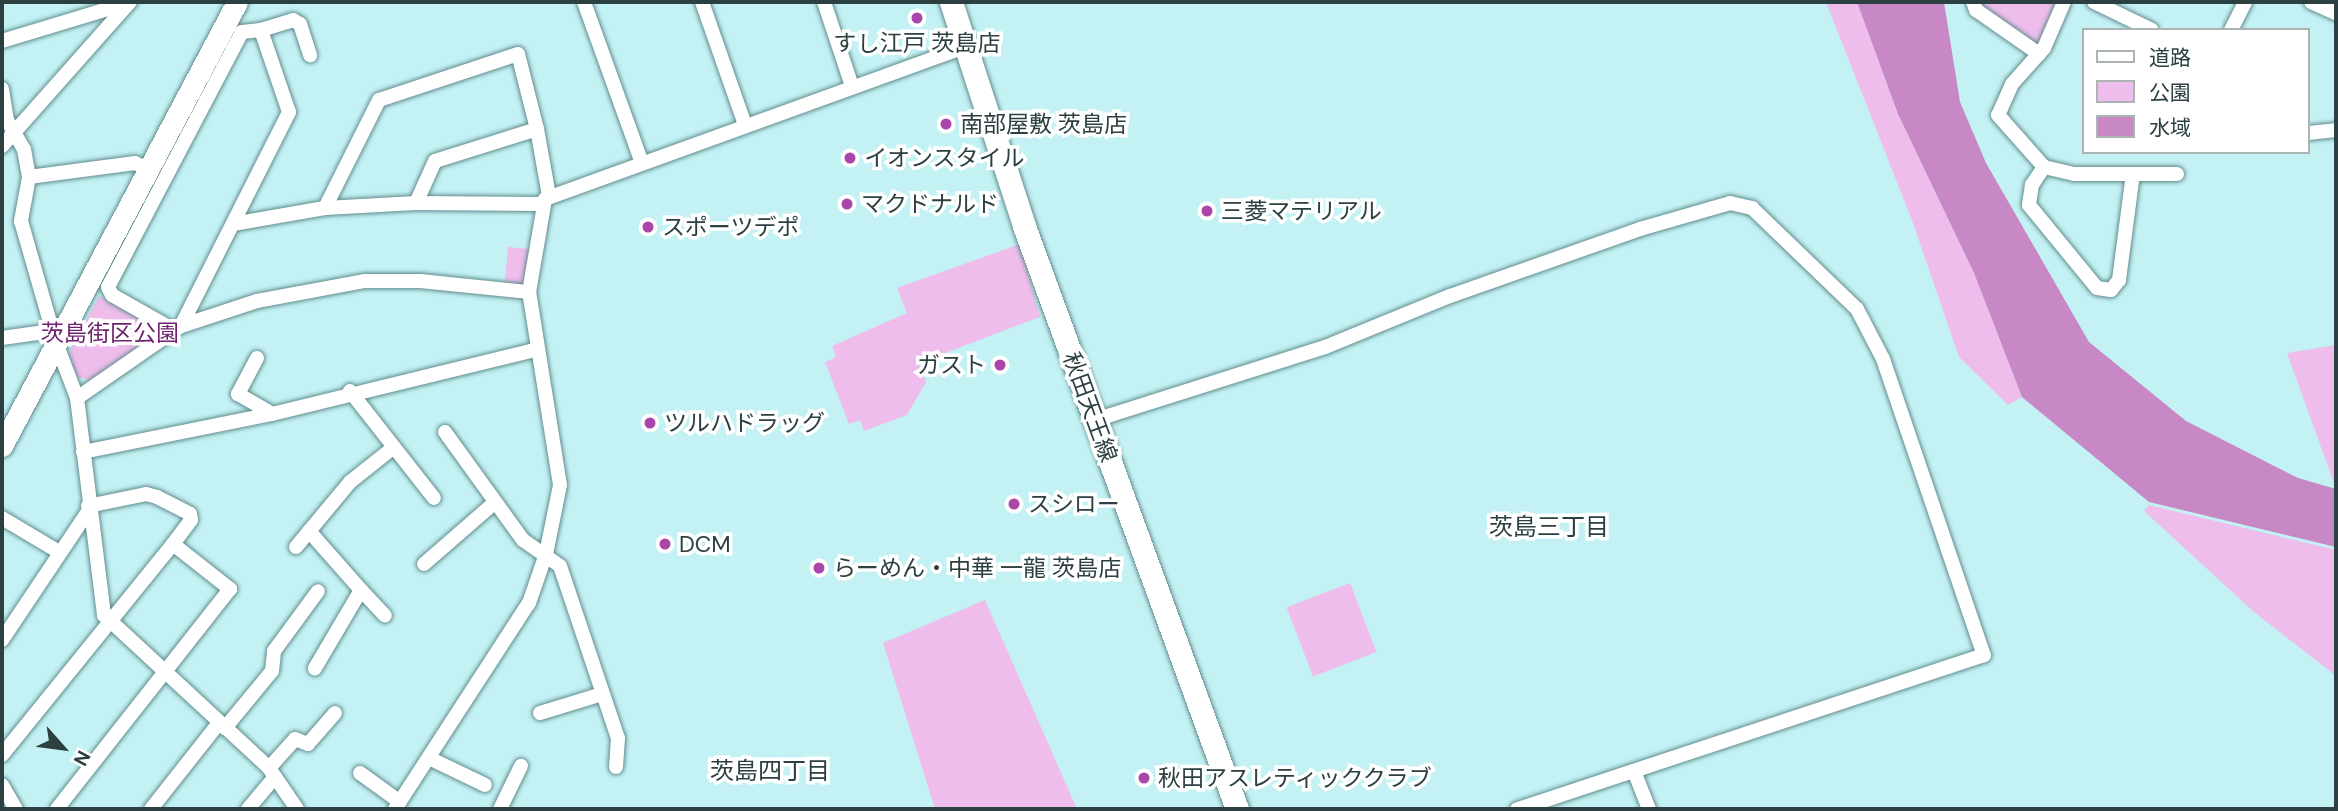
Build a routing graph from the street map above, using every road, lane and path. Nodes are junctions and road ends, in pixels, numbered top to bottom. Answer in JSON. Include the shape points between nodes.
{"nodes":[{"id":1,"x":130,"y":2,"type":"edge"},
{"id":2,"x":237,"y":2,"type":"edge"},
{"id":3,"x":584,"y":2,"type":"edge"},
{"id":4,"x":702,"y":2,"type":"edge"},
{"id":5,"x":824,"y":2,"type":"edge"},
{"id":6,"x":951,"y":2,"type":"edge"},
{"id":7,"x":1973,"y":2,"type":"edge"},
{"id":8,"x":2064,"y":2,"type":"edge"},
{"id":9,"x":2094,"y":2,"type":"edge"},
{"id":10,"x":2245,"y":2,"type":"edge"},
{"id":11,"x":2311,"y":2,"type":"edge"},
{"id":12,"x":2336,"y":2,"type":"edge"},
{"id":13,"x":2336,"y":7,"type":"edge"},
{"id":14,"x":2336,"y":13,"type":"edge"},
{"id":15,"x":2148,"y":28,"type":"edge"},
{"id":16,"x":2232,"y":28,"type":"edge"},
{"id":17,"x":261,"y":30,"type":"junction"},
{"id":18,"x":2,"y":41,"type":"edge"},
{"id":19,"x":967,"y":46,"type":"junction"},
{"id":20,"x":2039,"y":54,"type":"junction"},
{"id":21,"x":310,"y":55,"type":"dead end"},
{"id":22,"x":852,"y":86,"type":"junction"},
{"id":23,"x":2,"y":89,"type":"edge"},
{"id":24,"x":745,"y":125,"type":"junction"},
{"id":25,"x":537,"y":129,"type":"junction"},
{"id":26,"x":2336,"y":130,"type":"edge"},
{"id":27,"x":14,"y":132,"type":"junction"},
{"id":28,"x":2310,"y":133,"type":"edge"},
{"id":29,"x":2,"y":146,"type":"edge"},
{"id":30,"x":642,"y":163,"type":"junction"},
{"id":31,"x":2044,"y":167,"type":"junction"},
{"id":32,"x":149,"y":169,"type":"junction"},
{"id":33,"x":2133,"y":174,"type":"junction"},
{"id":34,"x":2177,"y":174,"type":"dead end"},
{"id":35,"x":29,"y":177,"type":"junction"},
{"id":36,"x":546,"y":200,"type":"junction"},
{"id":37,"x":416,"y":202,"type":"junction"},
{"id":38,"x":325,"y":208,"type":"junction"},
{"id":39,"x":233,"y":224,"type":"junction"},
{"id":40,"x":529,"y":292,"type":"junction"},
{"id":41,"x":177,"y":328,"type":"junction"},
{"id":42,"x":54,"y":337,"type":"junction"},
{"id":43,"x":2,"y":338,"type":"edge"},
{"id":44,"x":538,"y":349,"type":"junction"},
{"id":45,"x":257,"y":358,"type":"dead end"},
{"id":46,"x":350,"y":391,"type":"junction"},
{"id":47,"x":78,"y":398,"type":"junction"},
{"id":48,"x":272,"y":414,"type":"junction"},
{"id":49,"x":1095,"y":420,"type":"junction"},
{"id":50,"x":444,"y":432,"type":"dead end"},
{"id":51,"x":2,"y":446,"type":"edge"},
{"id":52,"x":394,"y":447,"type":"junction"},
{"id":53,"x":83,"y":452,"type":"junction"},
{"id":54,"x":434,"y":498,"type":"dead end"},
{"id":55,"x":493,"y":504,"type":"junction"},
{"id":56,"x":89,"y":508,"type":"junction"},
{"id":57,"x":2,"y":518,"type":"edge"},
{"id":58,"x":309,"y":531,"type":"junction"},
{"id":59,"x":173,"y":544,"type":"junction"},
{"id":60,"x":296,"y":547,"type":"dead end"},
{"id":61,"x":59,"y":552,"type":"junction"},
{"id":62,"x":546,"y":554,"type":"junction"},
{"id":63,"x":424,"y":564,"type":"dead end"},
{"id":64,"x":361,"y":590,"type":"junction"},
{"id":65,"x":318,"y":591,"type":"dead end"},
{"id":66,"x":385,"y":616,"type":"dead end"},
{"id":67,"x":109,"y":624,"type":"junction"},
{"id":68,"x":2,"y":640,"type":"edge"},
{"id":69,"x":315,"y":668,"type":"dead end"},
{"id":70,"x":164,"y":675,"type":"junction"},
{"id":71,"x":602,"y":694,"type":"junction"},
{"id":72,"x":335,"y":713,"type":"dead end"},
{"id":73,"x":540,"y":713,"type":"dead end"},
{"id":74,"x":222,"y":726,"type":"junction"},
{"id":75,"x":2,"y":755,"type":"edge"},
{"id":76,"x":429,"y":758,"type":"junction"},
{"id":77,"x":520,"y":766,"type":"dead end"},
{"id":78,"x":616,"y":767,"type":"dead end"},
{"id":79,"x":1634,"y":771,"type":"junction"},
{"id":80,"x":272,"y":773,"type":"junction"},
{"id":81,"x":360,"y":773,"type":"dead end"},
{"id":82,"x":2,"y":785,"type":"edge"},
{"id":83,"x":485,"y":785,"type":"dead end"},
{"id":84,"x":398,"y":806,"type":"edge"},
{"id":85,"x":16,"y":809,"type":"edge"},
{"id":86,"x":57,"y":809,"type":"edge"},
{"id":87,"x":151,"y":809,"type":"edge"},
{"id":88,"x":248,"y":809,"type":"edge"},
{"id":89,"x":297,"y":809,"type":"edge"},
{"id":90,"x":500,"y":809,"type":"edge"},
{"id":91,"x":1237,"y":809,"type":"edge"},
{"id":92,"x":1517,"y":809,"type":"edge"},
{"id":93,"x":1649,"y":809,"type":"edge"}],
"edges":[{"from":1,"to":18,"type":"street"},
{"from":1,"to":27,"type":"street"},
{"from":2,"to":32,"type":"street"},
{"from":3,"to":30,"type":"street"},
{"from":4,"to":24,"type":"street"},
{"from":5,"to":22,"type":"street"},
{"from":6,"to":19,"type":"main road","name":"秋田天王線"},
{"from":7,"to":20,"type":"street","via":[[1976,10]]},
{"from":8,"to":20,"type":"street"},
{"from":9,"to":15,"type":"street"},
{"from":10,"to":16,"type":"street"},
{"from":11,"to":14,"type":"street"},
{"from":12,"to":13,"type":"street"},
{"from":17,"to":21,"type":"street","via":[[293,20],[300,24]]},
{"from":17,"to":39,"type":"street","via":[[289,111]]},
{"from":17,"to":41,"type":"street","via":[[242,32],[108,286],[112,295]]},
{"from":19,"to":22,"type":"street"},
{"from":19,"to":49,"type":"main road","name":"秋田天王線","via":[[1022,219]]},
{"from":20,"to":31,"type":"street","via":[[2012,85],[1998,115]]},
{"from":22,"to":24,"type":"street"},
{"from":23,"to":27,"type":"street","via":[[7,120]]},
{"from":24,"to":30,"type":"street"},
{"from":25,"to":36,"type":"street"},
{"from":25,"to":37,"type":"street","via":[[435,161]]},
{"from":25,"to":38,"type":"street","via":[[517,54],[380,100]]},
{"from":26,"to":28,"type":"street"},
{"from":27,"to":29,"type":"street"},
{"from":27,"to":35,"type":"street","via":[[24,149]]},
{"from":30,"to":36,"type":"street"},
{"from":31,"to":33,"type":"street","via":[[2074,174]]},
{"from":31,"to":33,"type":"street","via":[[2032,185],[2029,205],[2098,288],[2111,290],[2119,280]]},
{"from":32,"to":35,"type":"street","via":[[135,163]]},
{"from":32,"to":42,"type":"street"},
{"from":33,"to":34,"type":"street"},
{"from":35,"to":42,"type":"street","via":[[21,221]]},
{"from":36,"to":37,"type":"street"},
{"from":36,"to":40,"type":"street"},
{"from":37,"to":38,"type":"street"},
{"from":38,"to":39,"type":"street"},
{"from":39,"to":41,"type":"street"},
{"from":40,"to":41,"type":"street","via":[[419,281],[365,281],[257,300]]},
{"from":40,"to":44,"type":"street"},
{"from":41,"to":47,"type":"street"},
{"from":42,"to":43,"type":"street"},
{"from":42,"to":47,"type":"street"},
{"from":42,"to":51,"type":"street"},
{"from":44,"to":46,"type":"street"},
{"from":44,"to":62,"type":"street","via":[[560,485]]},
{"from":45,"to":48,"type":"street","via":[[238,394]]},
{"from":46,"to":48,"type":"street"},
{"from":46,"to":52,"type":"street"},
{"from":47,"to":53,"type":"street"},
{"from":48,"to":53,"type":"street"},
{"from":49,"to":79,"type":"street","via":[[1325,347],[1450,296],[1640,229],[1730,203],[1752,208],[1857,309],[1878,349],[1984,655]]},
{"from":49,"to":91,"type":"main road","name":"秋田天王線"},
{"from":50,"to":55,"type":"street"},
{"from":52,"to":54,"type":"street"},
{"from":52,"to":58,"type":"street","via":[[350,482]]},
{"from":53,"to":56,"type":"street"},
{"from":55,"to":62,"type":"street","via":[[523,540]]},
{"from":55,"to":63,"type":"street"},
{"from":56,"to":59,"type":"street","via":[[146,494],[157,497],[190,514],[191,520]]},
{"from":56,"to":61,"type":"street"},
{"from":56,"to":67,"type":"street"},
{"from":57,"to":61,"type":"street"},
{"from":58,"to":60,"type":"street"},
{"from":58,"to":64,"type":"street"},
{"from":59,"to":67,"type":"street"},
{"from":59,"to":70,"type":"street","via":[[230,589]]},
{"from":61,"to":68,"type":"street"},
{"from":62,"to":71,"type":"street","via":[[560,566]]},
{"from":62,"to":76,"type":"street","via":[[529,603]]},
{"from":64,"to":66,"type":"street"},
{"from":64,"to":69,"type":"street"},
{"from":65,"to":74,"type":"street","via":[[274,651],[272,671]]},
{"from":67,"to":70,"type":"street"},
{"from":67,"to":75,"type":"street"},
{"from":70,"to":74,"type":"street"},
{"from":70,"to":86,"type":"street"},
{"from":71,"to":73,"type":"street"},
{"from":71,"to":78,"type":"street","via":[[618,738]]},
{"from":72,"to":80,"type":"street","via":[[308,744],[295,739]]},
{"from":74,"to":80,"type":"street"},
{"from":74,"to":87,"type":"street"},
{"from":76,"to":83,"type":"street"},
{"from":76,"to":84,"type":"street"},
{"from":77,"to":90,"type":"street"},
{"from":79,"to":92,"type":"street"},
{"from":79,"to":93,"type":"street"},
{"from":80,"to":88,"type":"street"},
{"from":80,"to":89,"type":"street"},
{"from":81,"to":84,"type":"street"},
{"from":82,"to":85,"type":"street"}]}
